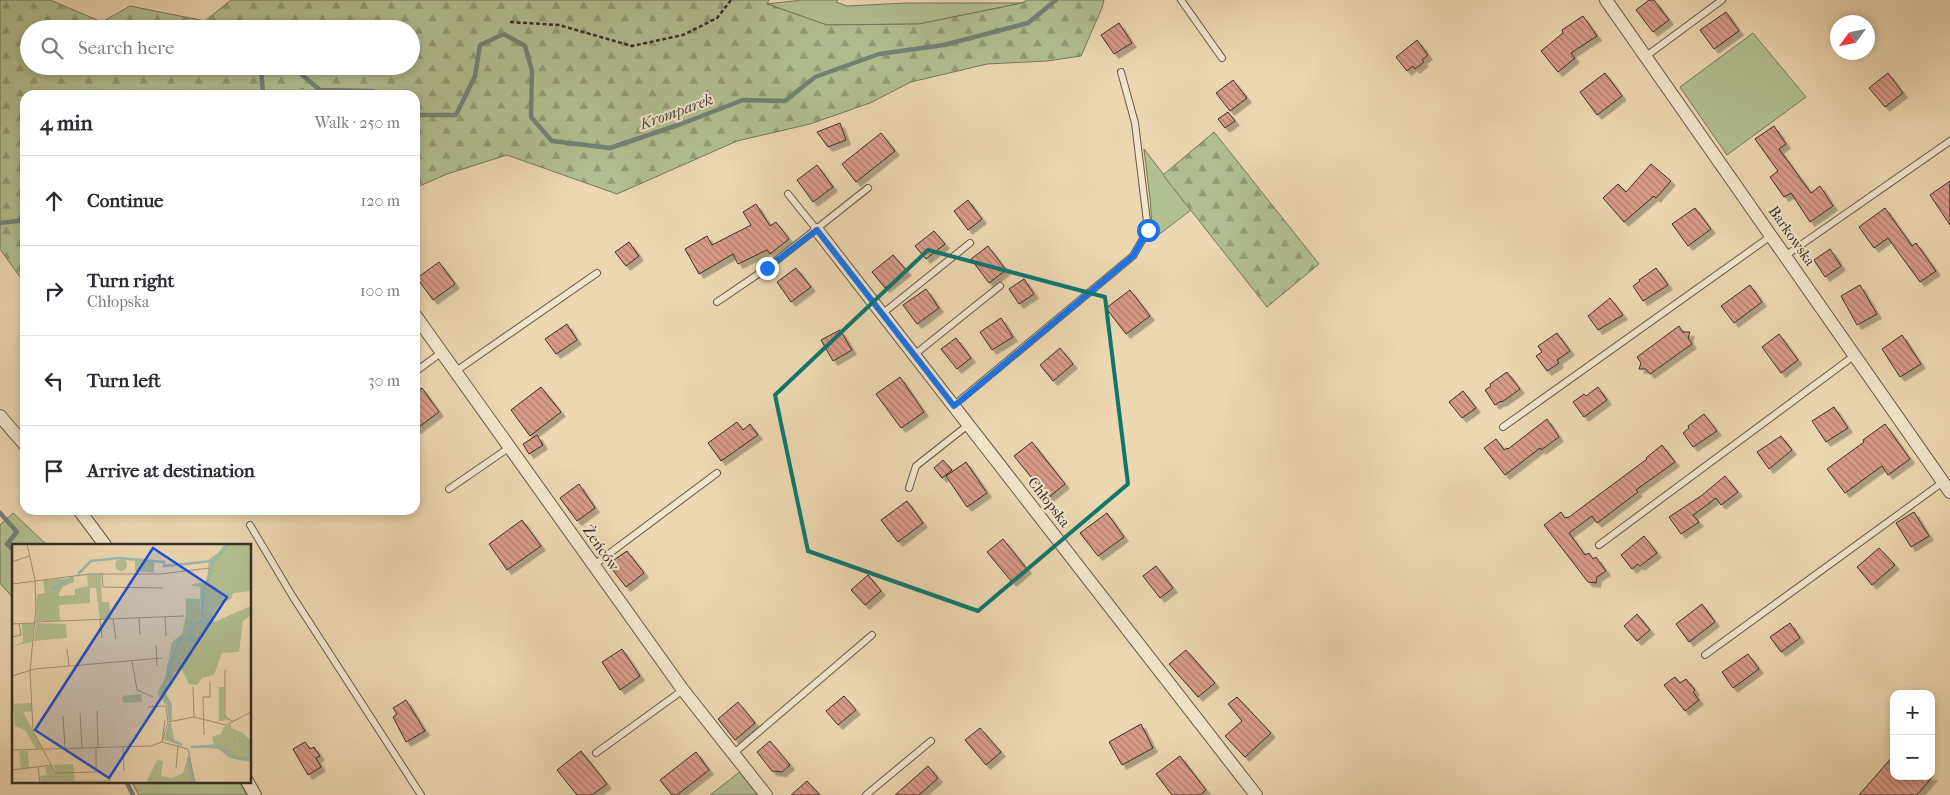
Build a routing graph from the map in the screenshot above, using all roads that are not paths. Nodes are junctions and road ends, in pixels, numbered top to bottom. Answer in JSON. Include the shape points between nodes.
{"nodes":[{"id":1,"x":1181,"y":0,"type":"edge"},
{"id":2,"x":1606,"y":0,"type":"edge"},
{"id":3,"x":1722,"y":0,"type":"edge"},
{"id":4,"x":1644,"y":57,"type":"junction"},
{"id":5,"x":1222,"y":58,"type":"dead end"},
{"id":6,"x":1121,"y":72,"type":"dead end"},
{"id":7,"x":1950,"y":141,"type":"edge"},
{"id":8,"x":868,"y":188,"type":"dead end"},
{"id":9,"x":788,"y":194,"type":"dead end"},
{"id":10,"x":817,"y":230,"type":"junction"},
{"id":11,"x":1771,"y":236,"type":"junction"},
{"id":12,"x":970,"y":243,"type":"dead end"},
{"id":13,"x":1785,"y":256,"type":"junction"},
{"id":14,"x":597,"y":273,"type":"dead end"},
{"id":15,"x":1000,"y":286,"type":"dead end"},
{"id":16,"x":717,"y":302,"type":"dead end"},
{"id":17,"x":882,"y":314,"type":"junction"},
{"id":18,"x":420,"y":322,"type":"edge"},
{"id":19,"x":442,"y":352,"type":"junction"},
{"id":20,"x":914,"y":355,"type":"junction"},
{"id":21,"x":1855,"y":355,"type":"junction"},
{"id":22,"x":420,"y":368,"type":"edge"},
{"id":23,"x":456,"y":371,"type":"junction"},
{"id":24,"x":954,"y":406,"type":"junction"},
{"id":25,"x":0,"y":416,"type":"edge"},
{"id":26,"x":968,"y":425,"type":"junction"},
{"id":27,"x":1503,"y":427,"type":"dead end"},
{"id":28,"x":20,"y":439,"type":"edge"},
{"id":29,"x":510,"y":447,"type":"junction"},
{"id":30,"x":718,"y":473,"type":"dead end"},
{"id":31,"x":1947,"y":487,"type":"edge"},
{"id":32,"x":909,"y":488,"type":"dead end"},
{"id":33,"x":449,"y":489,"type":"dead end"},
{"id":34,"x":83,"y":515,"type":"edge"},
{"id":35,"x":250,"y":525,"type":"dead end"},
{"id":36,"x":104,"y":544,"type":"edge"},
{"id":37,"x":1599,"y":545,"type":"dead end"},
{"id":38,"x":594,"y":565,"type":"junction"},
{"id":39,"x":872,"y":635,"type":"dead end"},
{"id":40,"x":1704,"y":655,"type":"dead end"},
{"id":41,"x":684,"y":690,"type":"junction"},
{"id":42,"x":931,"y":741,"type":"dead end"},
{"id":43,"x":596,"y":753,"type":"dead end"},
{"id":44,"x":734,"y":754,"type":"junction"},
{"id":45,"x":248,"y":782,"type":"edge"},
{"id":46,"x":255,"y":795,"type":"edge"},
{"id":47,"x":421,"y":795,"type":"edge"},
{"id":48,"x":766,"y":795,"type":"edge"},
{"id":49,"x":866,"y":795,"type":"edge"},
{"id":50,"x":1256,"y":795,"type":"edge"}],
"edges":[{"from":1,"to":5,"type":"lane"},
{"from":2,"to":4,"type":"street","name":"Barkowska"},
{"from":3,"to":4,"type":"lane"},
{"from":4,"to":11,"type":"street","name":"Barkowska"},
{"from":6,"to":24,"type":"lane","via":[[1134,123],[1148,230],[1133,256]]},
{"from":7,"to":13,"type":"lane"},
{"from":8,"to":10,"type":"lane"},
{"from":9,"to":10,"type":"lane"},
{"from":10,"to":16,"type":"lane"},
{"from":10,"to":17,"type":"street","name":"Chłopska"},
{"from":11,"to":13,"type":"street","name":"Barkowska"},
{"from":11,"to":27,"type":"lane"},
{"from":12,"to":17,"type":"lane"},
{"from":13,"to":21,"type":"street","name":"Barkowska"},
{"from":14,"to":23,"type":"lane"},
{"from":15,"to":20,"type":"lane"},
{"from":17,"to":20,"type":"street","name":"Chłopska"},
{"from":18,"to":19,"type":"street","name":"Żeńców"},
{"from":19,"to":22,"type":"lane"},
{"from":19,"to":23,"type":"street","name":"Żeńców"},
{"from":20,"to":24,"type":"street","name":"Chłopska"},
{"from":21,"to":31,"type":"street","name":"Barkowska"},
{"from":21,"to":37,"type":"lane"},
{"from":23,"to":29,"type":"street","name":"Żeńców"},
{"from":24,"to":26,"type":"street","name":"Chłopska"},
{"from":25,"to":28,"type":"street"},
{"from":26,"to":32,"type":"lane","via":[[916,466]]},
{"from":26,"to":50,"type":"street","name":"Chłopska"},
{"from":29,"to":33,"type":"lane"},
{"from":29,"to":38,"type":"street","name":"Żeńców"},
{"from":30,"to":38,"type":"lane"},
{"from":31,"to":40,"type":"lane"},
{"from":34,"to":36,"type":"street"},
{"from":35,"to":47,"type":"lane"},
{"from":38,"to":41,"type":"street","name":"Żeńców"},
{"from":39,"to":44,"type":"lane"},
{"from":41,"to":43,"type":"lane"},
{"from":41,"to":44,"type":"street","name":"Żeńców"},
{"from":42,"to":49,"type":"lane"},
{"from":44,"to":48,"type":"street","name":"Żeńców"},
{"from":45,"to":46,"type":"street"}]}
